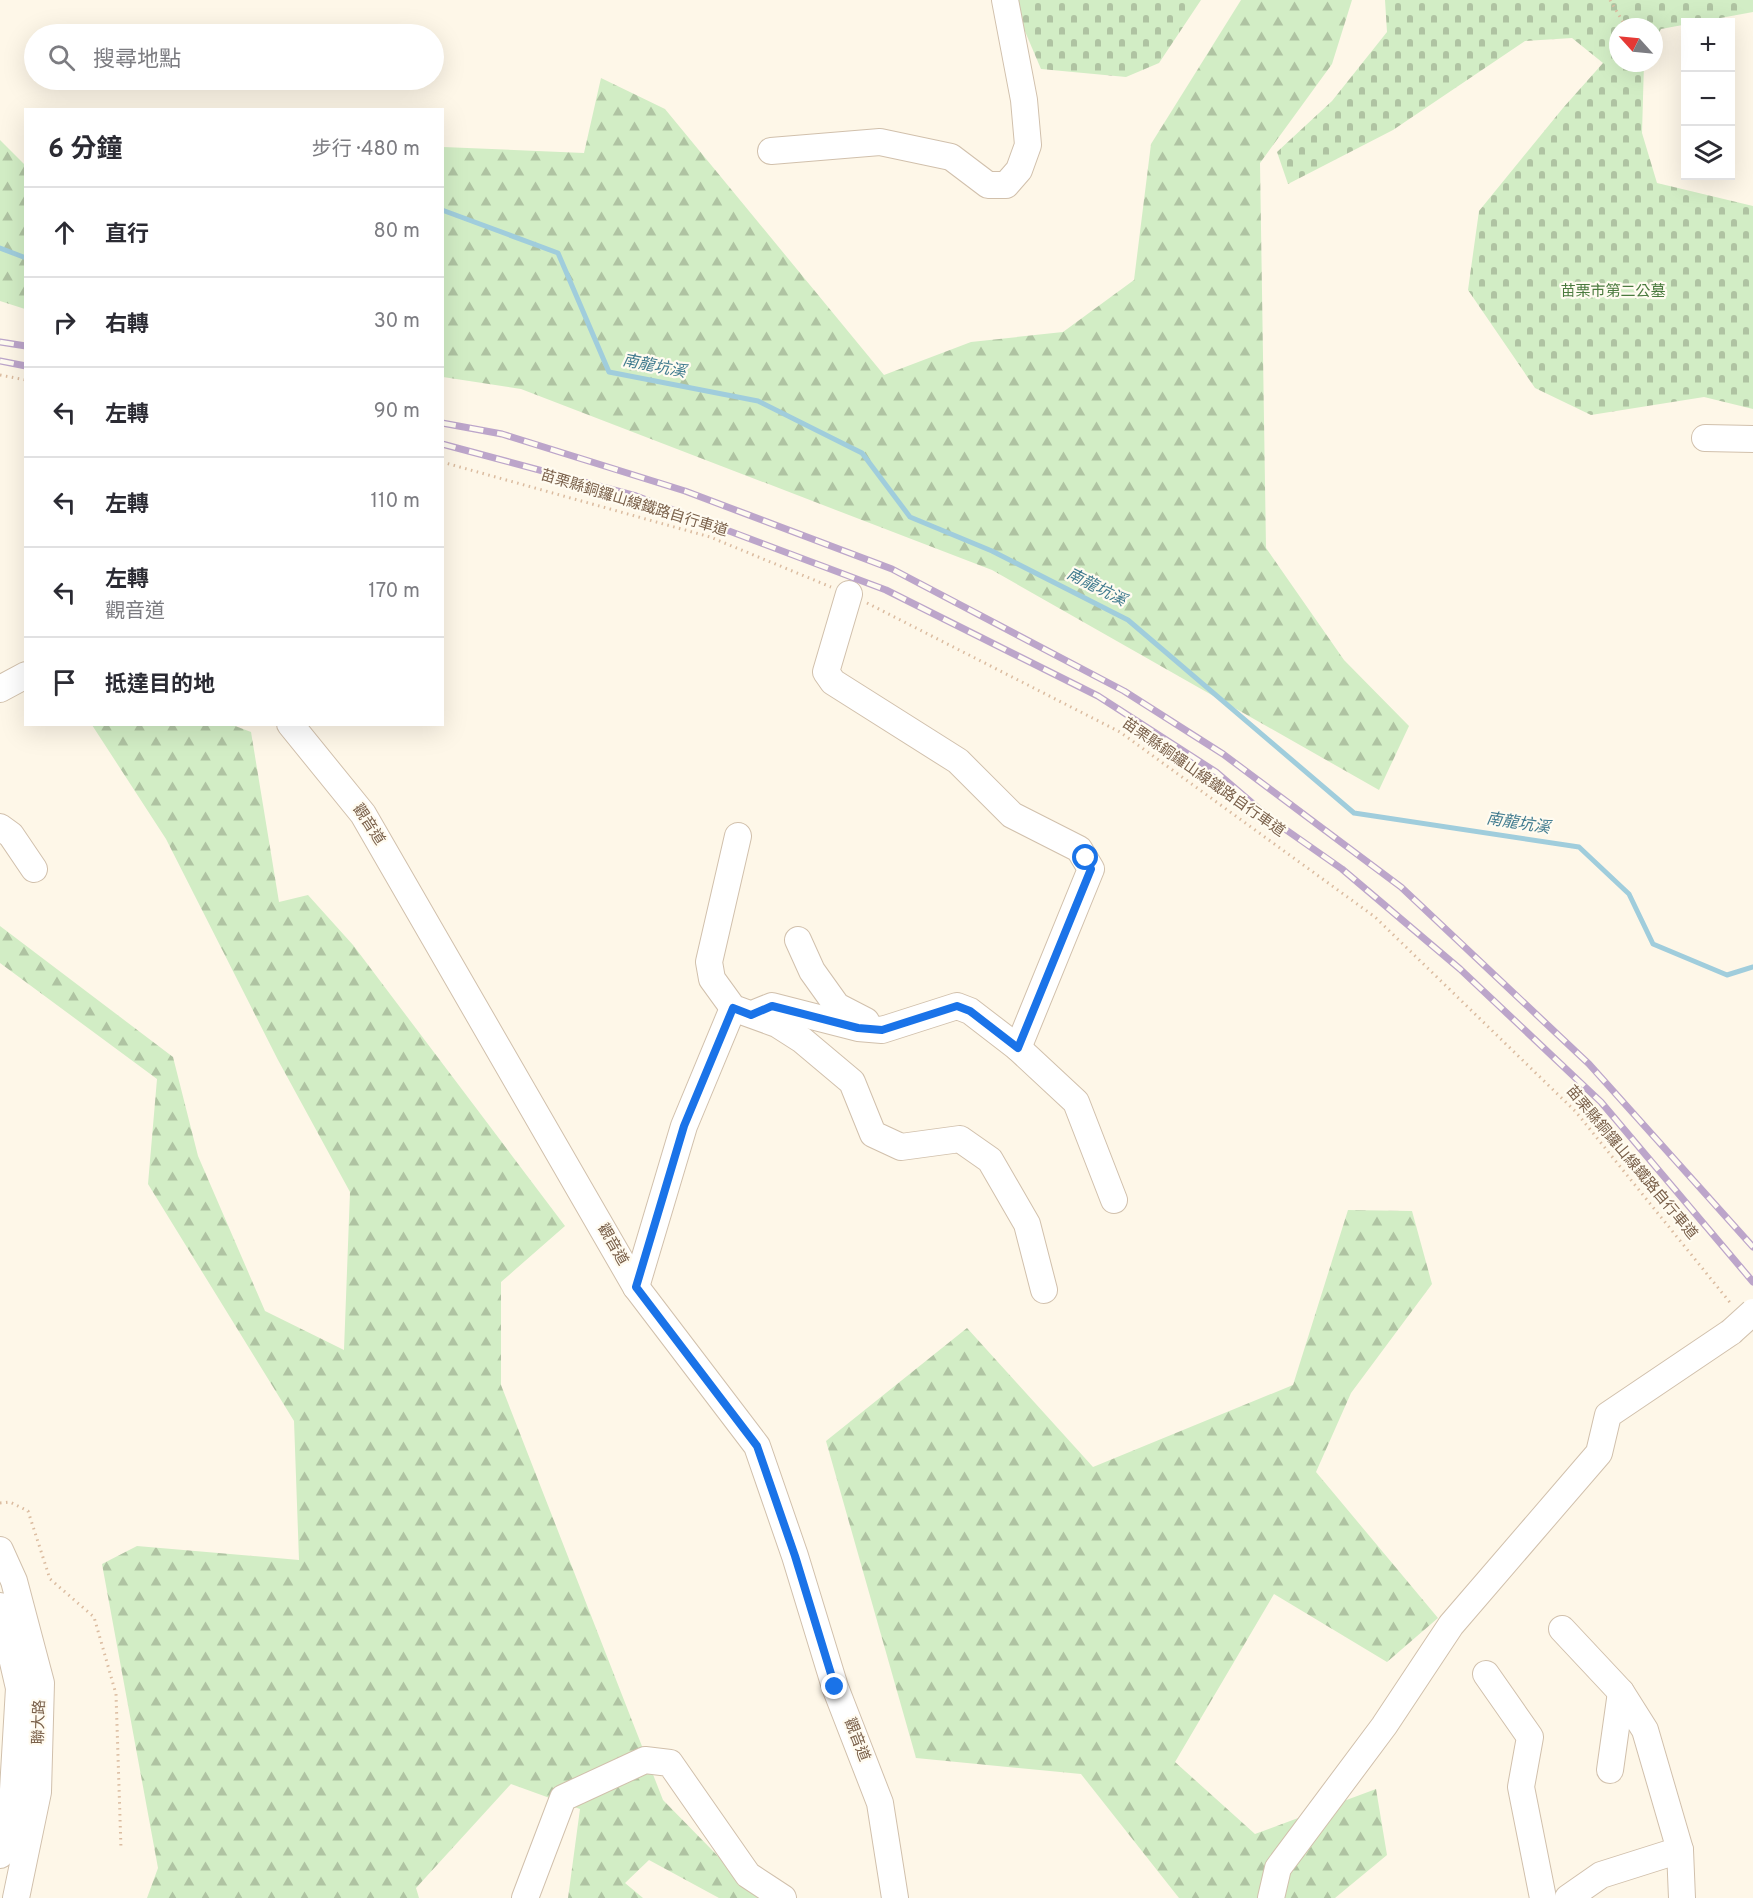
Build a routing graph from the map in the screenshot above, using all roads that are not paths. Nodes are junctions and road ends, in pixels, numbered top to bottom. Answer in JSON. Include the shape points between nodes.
{"nodes":[{"id":1,"x":1005,"y":0,"type":"edge"},
{"id":2,"x":771,"y":151,"type":"dead end"},
{"id":3,"x":1705,"y":438,"type":"dead end"},
{"id":4,"x":1753,"y":440,"type":"edge"},
{"id":5,"x":849,"y":594,"type":"road end"},
{"id":6,"x":24,"y":676,"type":"edge"},
{"id":7,"x":0,"y":689,"type":"edge"},
{"id":8,"x":292,"y":726,"type":"edge"},
{"id":9,"x":0,"y":827,"type":"edge"},
{"id":10,"x":738,"y":836,"type":"dead end"},
{"id":11,"x":34,"y":869,"type":"dead end"},
{"id":12,"x":798,"y":940,"type":"dead end"},
{"id":13,"x":742,"y":1011,"type":"junction"},
{"id":14,"x":882,"y":1030,"type":"junction"},
{"id":15,"x":1018,"y":1048,"type":"junction"},
{"id":16,"x":1114,"y":1200,"type":"dead end"},
{"id":17,"x":636,"y":1287,"type":"junction"},
{"id":18,"x":1044,"y":1290,"type":"dead end"},
{"id":19,"x":1741,"y":1319,"type":"edge"},
{"id":20,"x":0,"y":1550,"type":"edge"},
{"id":21,"x":0,"y":1606,"type":"edge"},
{"id":22,"x":1562,"y":1629,"type":"dead end"},
{"id":23,"x":1486,"y":1674,"type":"dead end"},
{"id":24,"x":20,"y":1686,"type":"edge"},
{"id":25,"x":1621,"y":1692,"type":"junction"},
{"id":26,"x":1610,"y":1770,"type":"dead end"},
{"id":27,"x":1680,"y":1850,"type":"junction"},
{"id":28,"x":0,"y":1855,"type":"edge"},
{"id":29,"x":888,"y":1895,"type":"edge"},
{"id":30,"x":16,"y":1898,"type":"edge"},
{"id":31,"x":525,"y":1898,"type":"edge"},
{"id":32,"x":783,"y":1898,"type":"edge"},
{"id":33,"x":1271,"y":1898,"type":"edge"},
{"id":34,"x":1543,"y":1898,"type":"edge"},
{"id":35,"x":1568,"y":1898,"type":"edge"},
{"id":36,"x":1682,"y":1898,"type":"edge"}],
"edges":[{"from":1,"to":2,"type":"street","via":[[1024,100],[1028,145],[1019,170],[1006,185],[988,185],[951,157],[880,142]]},
{"from":3,"to":4,"type":"street"},
{"from":5,"to":15,"type":"street","via":[[826,672],[833,682],[958,761],[1012,815],[1079,849],[1091,869]]},
{"from":6,"to":7,"type":"street"},
{"from":8,"to":17,"type":"street","name":"觀音道","via":[[363,814]]},
{"from":9,"to":11,"type":"street","via":[[11,835]]},
{"from":10,"to":13,"type":"street","via":[[709,962],[712,979]]},
{"from":12,"to":14,"type":"street","via":[[812,971],[837,1006]]},
{"from":13,"to":14,"type":"street","via":[[772,1006],[858,1028]]},
{"from":13,"to":17,"type":"street","via":[[684,1126]]},
{"from":13,"to":18,"type":"street","via":[[777,1024],[802,1040],[852,1082],[873,1134],[900,1147],[960,1139],[990,1160],[1027,1224]]},
{"from":14,"to":15,"type":"street","via":[[957,1006],[970,1011]]},
{"from":15,"to":16,"type":"street","via":[[1076,1102]]},
{"from":17,"to":29,"type":"street","name":"觀音道","via":[[757,1446],[835,1687],[880,1803]]},
{"from":19,"to":33,"type":"street","via":[[1608,1415],[1599,1453],[1451,1625],[1384,1726],[1278,1868]]},
{"from":20,"to":24,"type":"street","name":"聯大路","via":[[14,1581]]},
{"from":21,"to":24,"type":"street","name":"聯大路"},
{"from":22,"to":25,"type":"street"},
{"from":23,"to":34,"type":"street","via":[[1530,1737],[1521,1787]]},
{"from":24,"to":28,"type":"street","name":"聯大路","via":[[13,1790]]},
{"from":24,"to":30,"type":"street","name":"聯大路","via":[[38,1792]]},
{"from":25,"to":26,"type":"street"},
{"from":25,"to":27,"type":"street","via":[[1645,1730]]},
{"from":27,"to":35,"type":"street","via":[[1601,1875]]},
{"from":27,"to":36,"type":"street"},
{"from":31,"to":32,"type":"street","via":[[563,1797],[645,1760],[670,1763],[748,1875]]}]}
